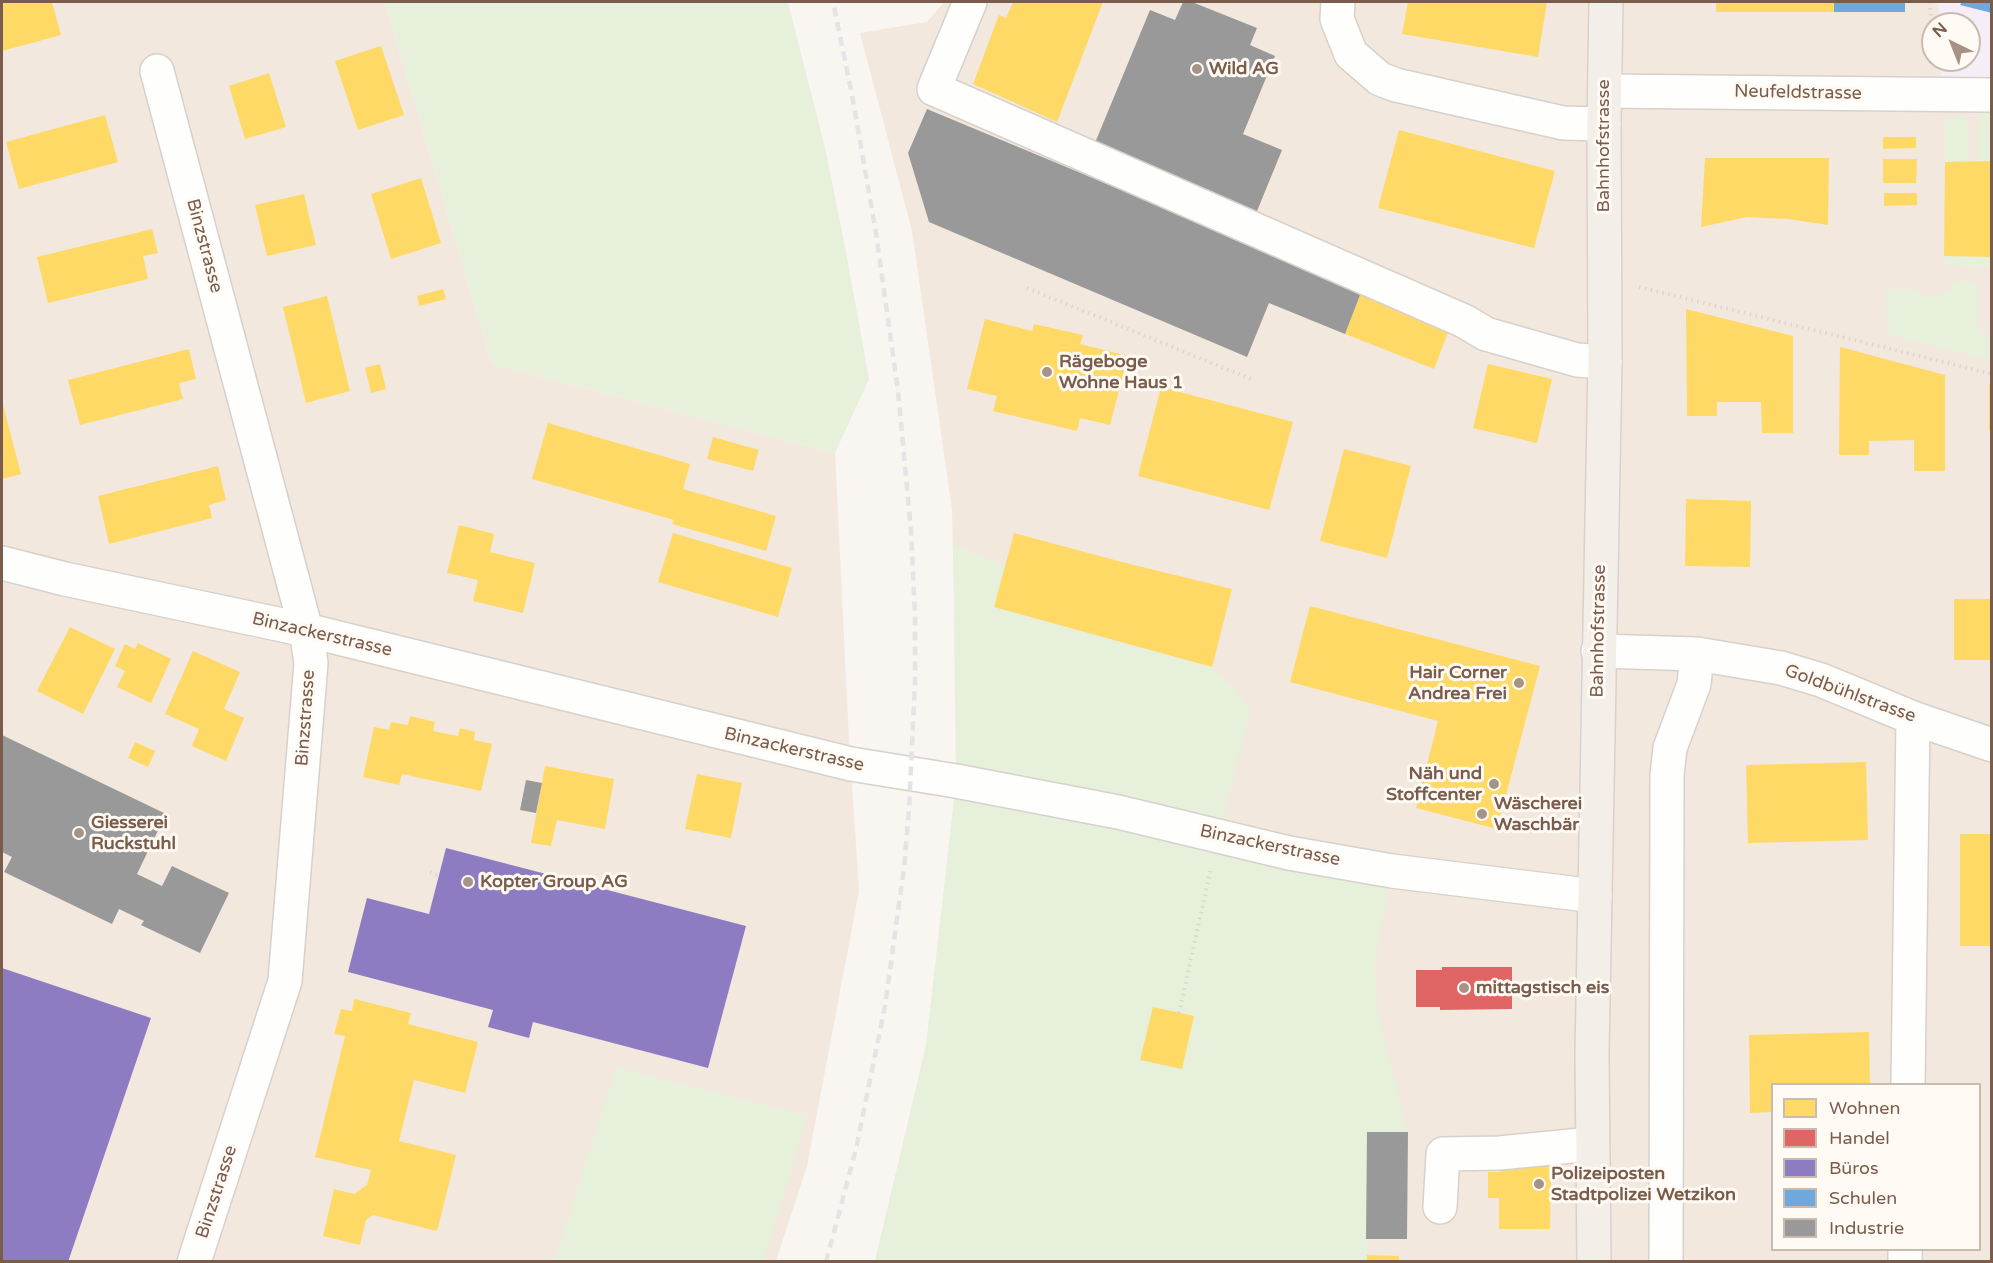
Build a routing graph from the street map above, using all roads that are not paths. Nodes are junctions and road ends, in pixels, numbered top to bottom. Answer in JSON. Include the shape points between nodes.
{"nodes":[{"id":1,"x":970,"y":2,"type":"edge"},
{"id":2,"x":1338,"y":2,"type":"edge"},
{"id":3,"x":1606,"y":2,"type":"edge"},
{"id":4,"x":157,"y":71,"type":"dead end"},
{"id":5,"x":1605,"y":91,"type":"junction"},
{"id":6,"x":1992,"y":95,"type":"edge"},
{"id":7,"x":1604,"y":124,"type":"junction"},
{"id":8,"x":1605,"y":362,"type":"junction"},
{"id":9,"x":2,"y":563,"type":"edge"},
{"id":10,"x":306,"y":630,"type":"junction"},
{"id":11,"x":1598,"y":651,"type":"junction"},
{"id":12,"x":1697,"y":654,"type":"junction"},
{"id":13,"x":1913,"y":718,"type":"junction"},
{"id":14,"x":1992,"y":745,"type":"edge"},
{"id":15,"x":1595,"y":896,"type":"junction"},
{"id":16,"x":1908,"y":1083,"type":"edge"},
{"id":17,"x":1593,"y":1144,"type":"junction"},
{"id":18,"x":1440,"y":1207,"type":"dead end"},
{"id":19,"x":194,"y":1262,"type":"edge"},
{"id":20,"x":1594,"y":1262,"type":"edge"},
{"id":21,"x":1666,"y":1262,"type":"edge"}],
"edges":[{"from":1,"to":8,"type":"street","via":[[934,89],[1486,334],[1577,360]]},
{"from":2,"to":7,"type":"street","via":[[1337,19],[1350,54],[1380,79],[1563,123]]},
{"from":3,"to":5,"type":"main road","name":"Bahnhofstrasse"},
{"from":4,"to":10,"type":"street","name":"Binzstrasse"},
{"from":5,"to":6,"type":"street","name":"Neufeldstrasse"},
{"from":5,"to":7,"type":"main road","name":"Bahnhofstrasse"},
{"from":7,"to":8,"type":"main road","name":"Bahnhofstrasse"},
{"from":8,"to":11,"type":"main road","name":"Bahnhofstrasse"},
{"from":9,"to":10,"type":"street","name":"Binzackerstrasse"},
{"from":10,"to":15,"type":"street","name":"Binzackerstrasse","via":[[851,764],[1107,810],[1289,853],[1392,871]]},
{"from":10,"to":19,"type":"street","name":"Binzstrasse","via":[[310,663],[285,981]]},
{"from":11,"to":12,"type":"street","name":"Goldbühlstrasse"},
{"from":11,"to":15,"type":"main road","name":"Bahnhofstrasse"},
{"from":12,"to":13,"type":"street","name":"Goldbühlstrasse","via":[[1781,668]]},
{"from":12,"to":21,"type":"street","via":[[1694,684],[1670,748],[1667,775]]},
{"from":13,"to":14,"type":"street","name":"Goldbühlstrasse"},
{"from":13,"to":16,"type":"street"},
{"from":15,"to":17,"type":"main road","name":"Bahnhofstrasse"},
{"from":17,"to":18,"type":"street","via":[[1443,1154]]},
{"from":17,"to":20,"type":"main road","name":"Bahnhofstrasse"}]}
